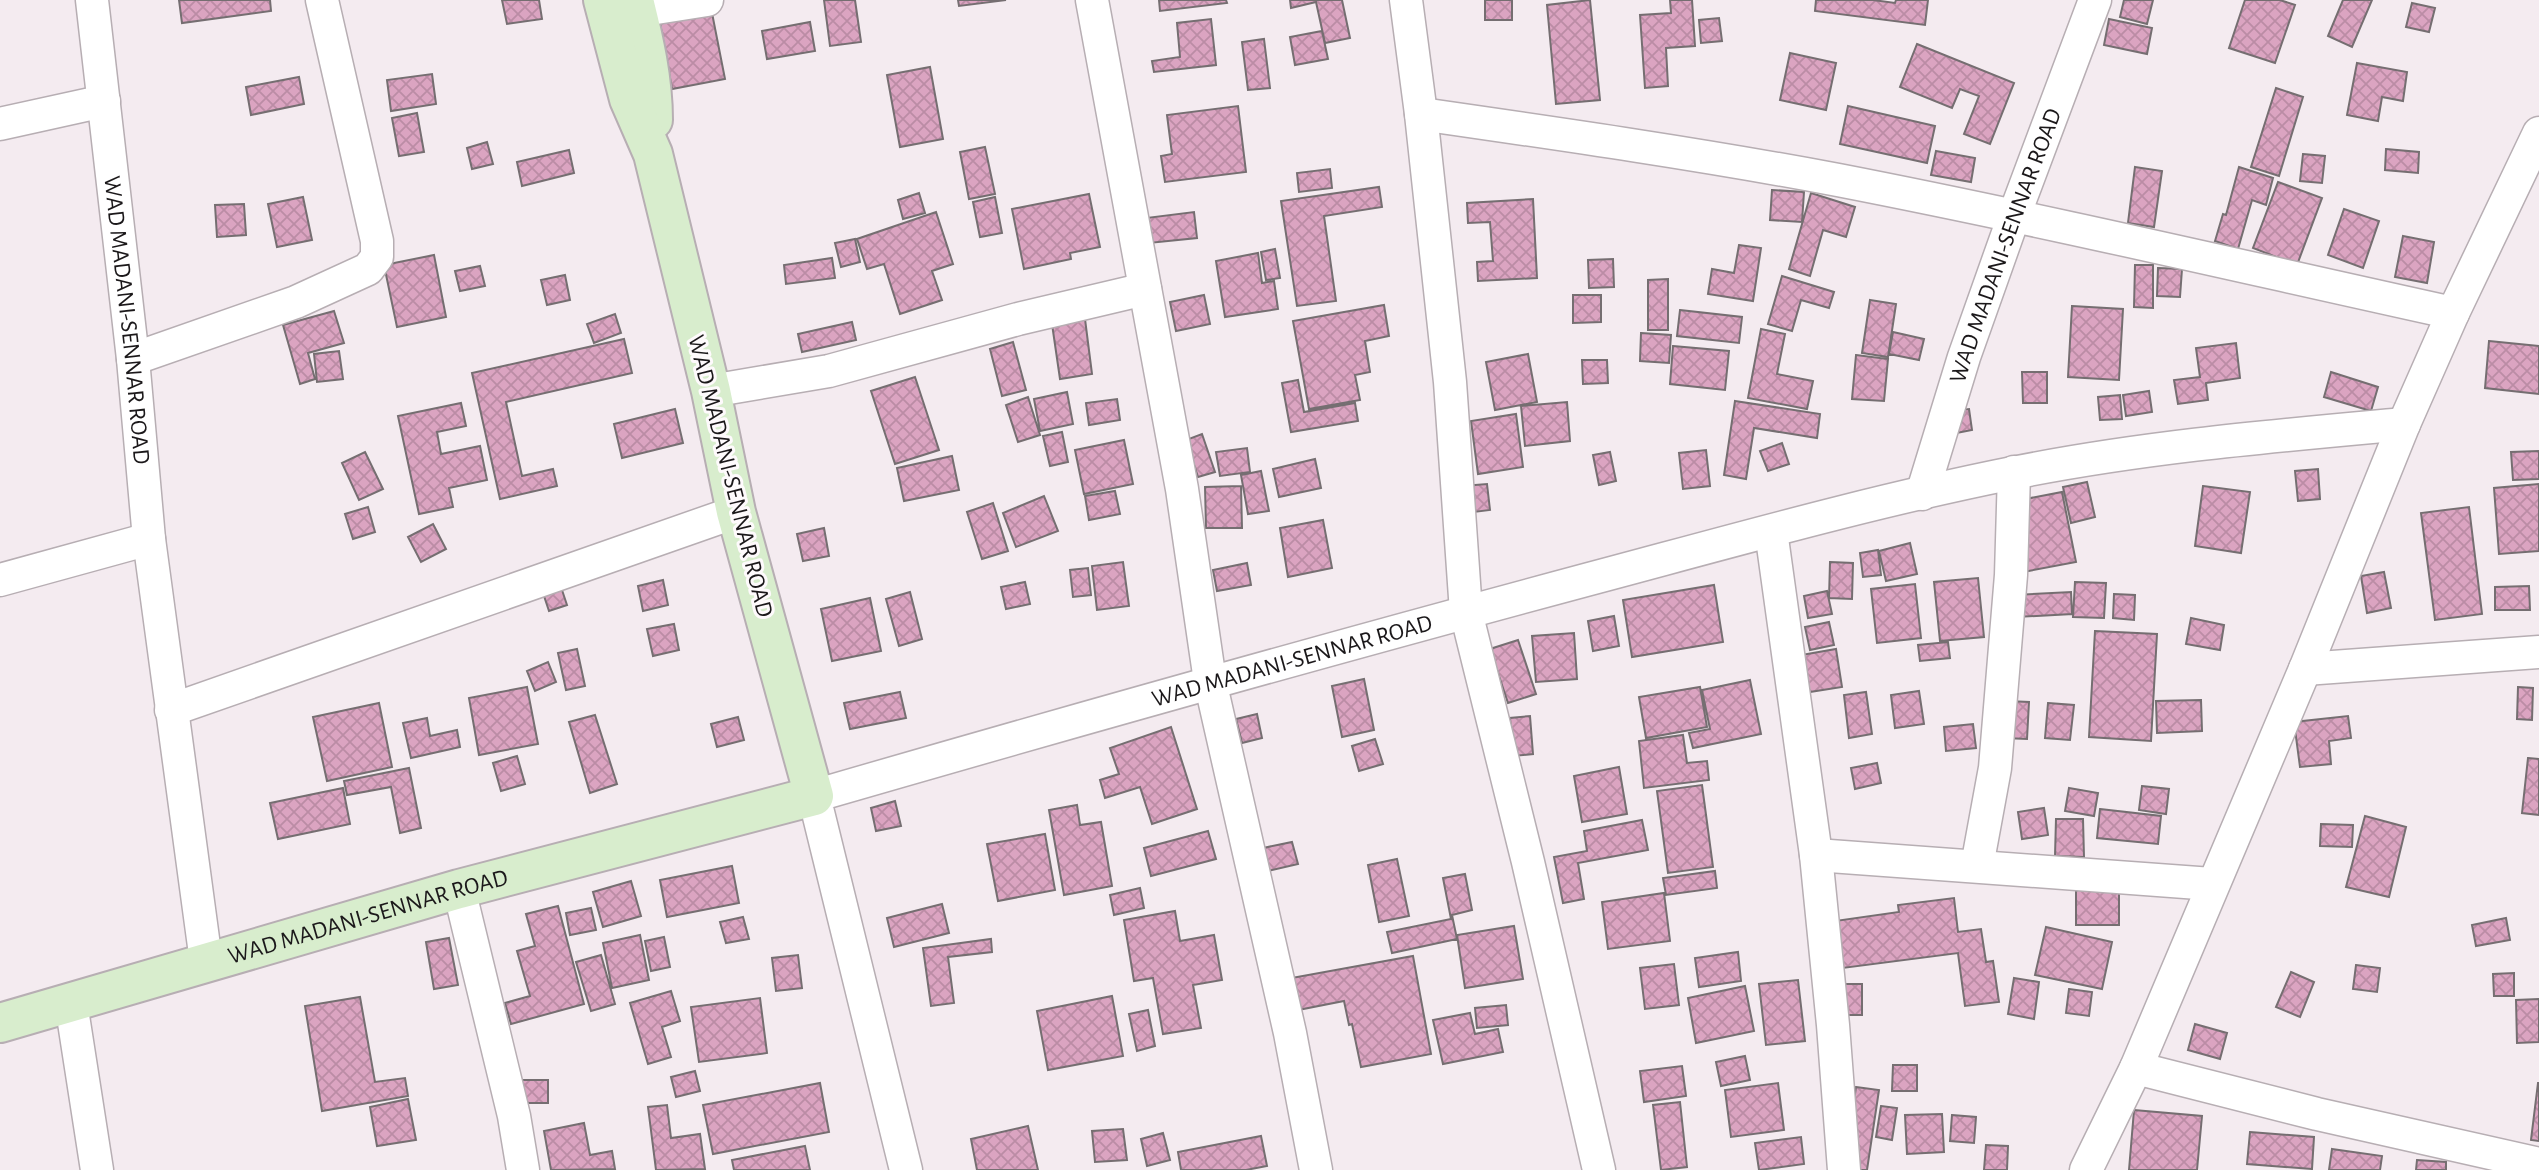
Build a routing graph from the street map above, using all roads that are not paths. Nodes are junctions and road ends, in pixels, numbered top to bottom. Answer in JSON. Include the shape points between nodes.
{"nodes":[{"id":1,"x":92,"y":0,"type":"edge"},
{"id":2,"x":322,"y":0,"type":"edge"},
{"id":3,"x":708,"y":0,"type":"edge"},
{"id":4,"x":1092,"y":0,"type":"edge"},
{"id":5,"x":1406,"y":0,"type":"edge"},
{"id":6,"x":2095,"y":0,"type":"edge"},
{"id":7,"x":625,"y":4,"type":"edge"},
{"id":8,"x":104,"y":101,"type":"junction"},
{"id":9,"x":1421,"y":114,"type":"junction"},
{"id":10,"x":0,"y":124,"type":"edge"},
{"id":11,"x":2539,"y":132,"type":"edge"},
{"id":12,"x":2014,"y":216,"type":"junction"},
{"id":13,"x":1145,"y":289,"type":"junction"},
{"id":14,"x":2453,"y":313,"type":"junction"},
{"id":15,"x":133,"y":359,"type":"junction"},
{"id":16,"x":711,"y":391,"type":"junction"},
{"id":17,"x":2404,"y":424,"type":"junction"},
{"id":18,"x":2014,"y":472,"type":"junction"},
{"id":19,"x":1922,"y":494,"type":"junction"},
{"id":20,"x":736,"y":512,"type":"junction"},
{"id":21,"x":1771,"y":531,"type":"junction"},
{"id":22,"x":149,"y":539,"type":"junction"},
{"id":23,"x":0,"y":580,"type":"edge"},
{"id":24,"x":1466,"y":612,"type":"junction"},
{"id":25,"x":2539,"y":652,"type":"edge"},
{"id":26,"x":2305,"y":669,"type":"junction"},
{"id":27,"x":1210,"y":681,"type":"junction"},
{"id":28,"x":171,"y":710,"type":"junction"},
{"id":29,"x":814,"y":796,"type":"junction"},
{"id":30,"x":1816,"y":855,"type":"junction"},
{"id":31,"x":1977,"y":866,"type":"junction"},
{"id":32,"x":2212,"y":884,"type":"junction"},
{"id":33,"x":459,"y":889,"type":"junction"},
{"id":34,"x":206,"y":961,"type":"junction"},
{"id":35,"x":71,"y":1003,"type":"junction"},
{"id":36,"x":0,"y":1023,"type":"edge"},
{"id":37,"x":2136,"y":1068,"type":"junction"},
{"id":38,"x":2539,"y":1164,"type":"edge"},
{"id":39,"x":97,"y":1170,"type":"edge"},
{"id":40,"x":523,"y":1170,"type":"edge"},
{"id":41,"x":906,"y":1170,"type":"edge"},
{"id":42,"x":1316,"y":1170,"type":"edge"},
{"id":43,"x":1599,"y":1170,"type":"edge"},
{"id":44,"x":1844,"y":1170,"type":"edge"},
{"id":45,"x":2086,"y":1170,"type":"edge"}],
"edges":[{"from":1,"to":8,"type":"street","name":"WAD MADANI-SENNAR ROAD"},
{"from":2,"to":15,"type":"street","via":[[377,257],[368,269],[296,302]]},
{"from":3,"to":7,"type":"street"},
{"from":4,"to":13,"type":"street"},
{"from":5,"to":9,"type":"street"},
{"from":6,"to":12,"type":"street","name":"WAD MADANI-SENNAR ROAD"},
{"from":7,"to":16,"type":"street","name":"WAD MADANI-SENNAR ROAD","via":[[629,99],[653,154]]},
{"from":8,"to":10,"type":"street"},
{"from":8,"to":15,"type":"street","name":"WAD MADANI-SENNAR ROAD"},
{"from":9,"to":12,"type":"street","via":[[1651,147]]},
{"from":9,"to":24,"type":"street","via":[[1450,382]]},
{"from":11,"to":14,"type":"street"},
{"from":12,"to":14,"type":"street"},
{"from":12,"to":19,"type":"street","name":"WAD MADANI-SENNAR ROAD"},
{"from":13,"to":16,"type":"street","via":[[829,371]]},
{"from":13,"to":27,"type":"street","via":[[1182,489]]},
{"from":14,"to":17,"type":"street"},
{"from":15,"to":22,"type":"street","name":"WAD MADANI-SENNAR ROAD"},
{"from":16,"to":20,"type":"street","name":"WAD MADANI-SENNAR ROAD"},
{"from":17,"to":18,"type":"street","name":"WAD MADANI-SENNAR ROAD","via":[[2221,440]]},
{"from":17,"to":26,"type":"street"},
{"from":18,"to":19,"type":"street","name":"WAD MADANI-SENNAR ROAD"},
{"from":18,"to":31,"type":"street","via":[[2011,575],[1995,768]]},
{"from":19,"to":21,"type":"street","name":"WAD MADANI-SENNAR ROAD"},
{"from":20,"to":28,"type":"street"},
{"from":20,"to":29,"type":"street","name":"WAD MADANI-SENNAR ROAD"},
{"from":21,"to":24,"type":"street","name":"WAD MADANI-SENNAR ROAD"},
{"from":21,"to":30,"type":"street"},
{"from":22,"to":23,"type":"street"},
{"from":22,"to":28,"type":"street","name":"WAD MADANI-SENNAR ROAD"},
{"from":24,"to":27,"type":"street","name":"WAD MADANI-SENNAR ROAD"},
{"from":24,"to":43,"type":"street"},
{"from":25,"to":26,"type":"street"},
{"from":26,"to":32,"type":"street"},
{"from":27,"to":29,"type":"street","name":"WAD MADANI-SENNAR ROAD"},
{"from":27,"to":42,"type":"street"},
{"from":28,"to":34,"type":"street","name":"WAD MADANI-SENNAR ROAD"},
{"from":29,"to":33,"type":"street","name":"WAD MADANI-SENNAR ROAD"},
{"from":29,"to":41,"type":"street"},
{"from":30,"to":31,"type":"street"},
{"from":30,"to":44,"type":"street"},
{"from":31,"to":32,"type":"street"},
{"from":32,"to":37,"type":"street"},
{"from":33,"to":34,"type":"street","name":"WAD MADANI-SENNAR ROAD"},
{"from":33,"to":40,"type":"street"},
{"from":34,"to":35,"type":"street","name":"WAD MADANI-SENNAR ROAD"},
{"from":35,"to":36,"type":"street","name":"WAD MADANI-SENNAR ROAD"},
{"from":35,"to":39,"type":"street"},
{"from":37,"to":38,"type":"street"},
{"from":37,"to":45,"type":"street"}]}
